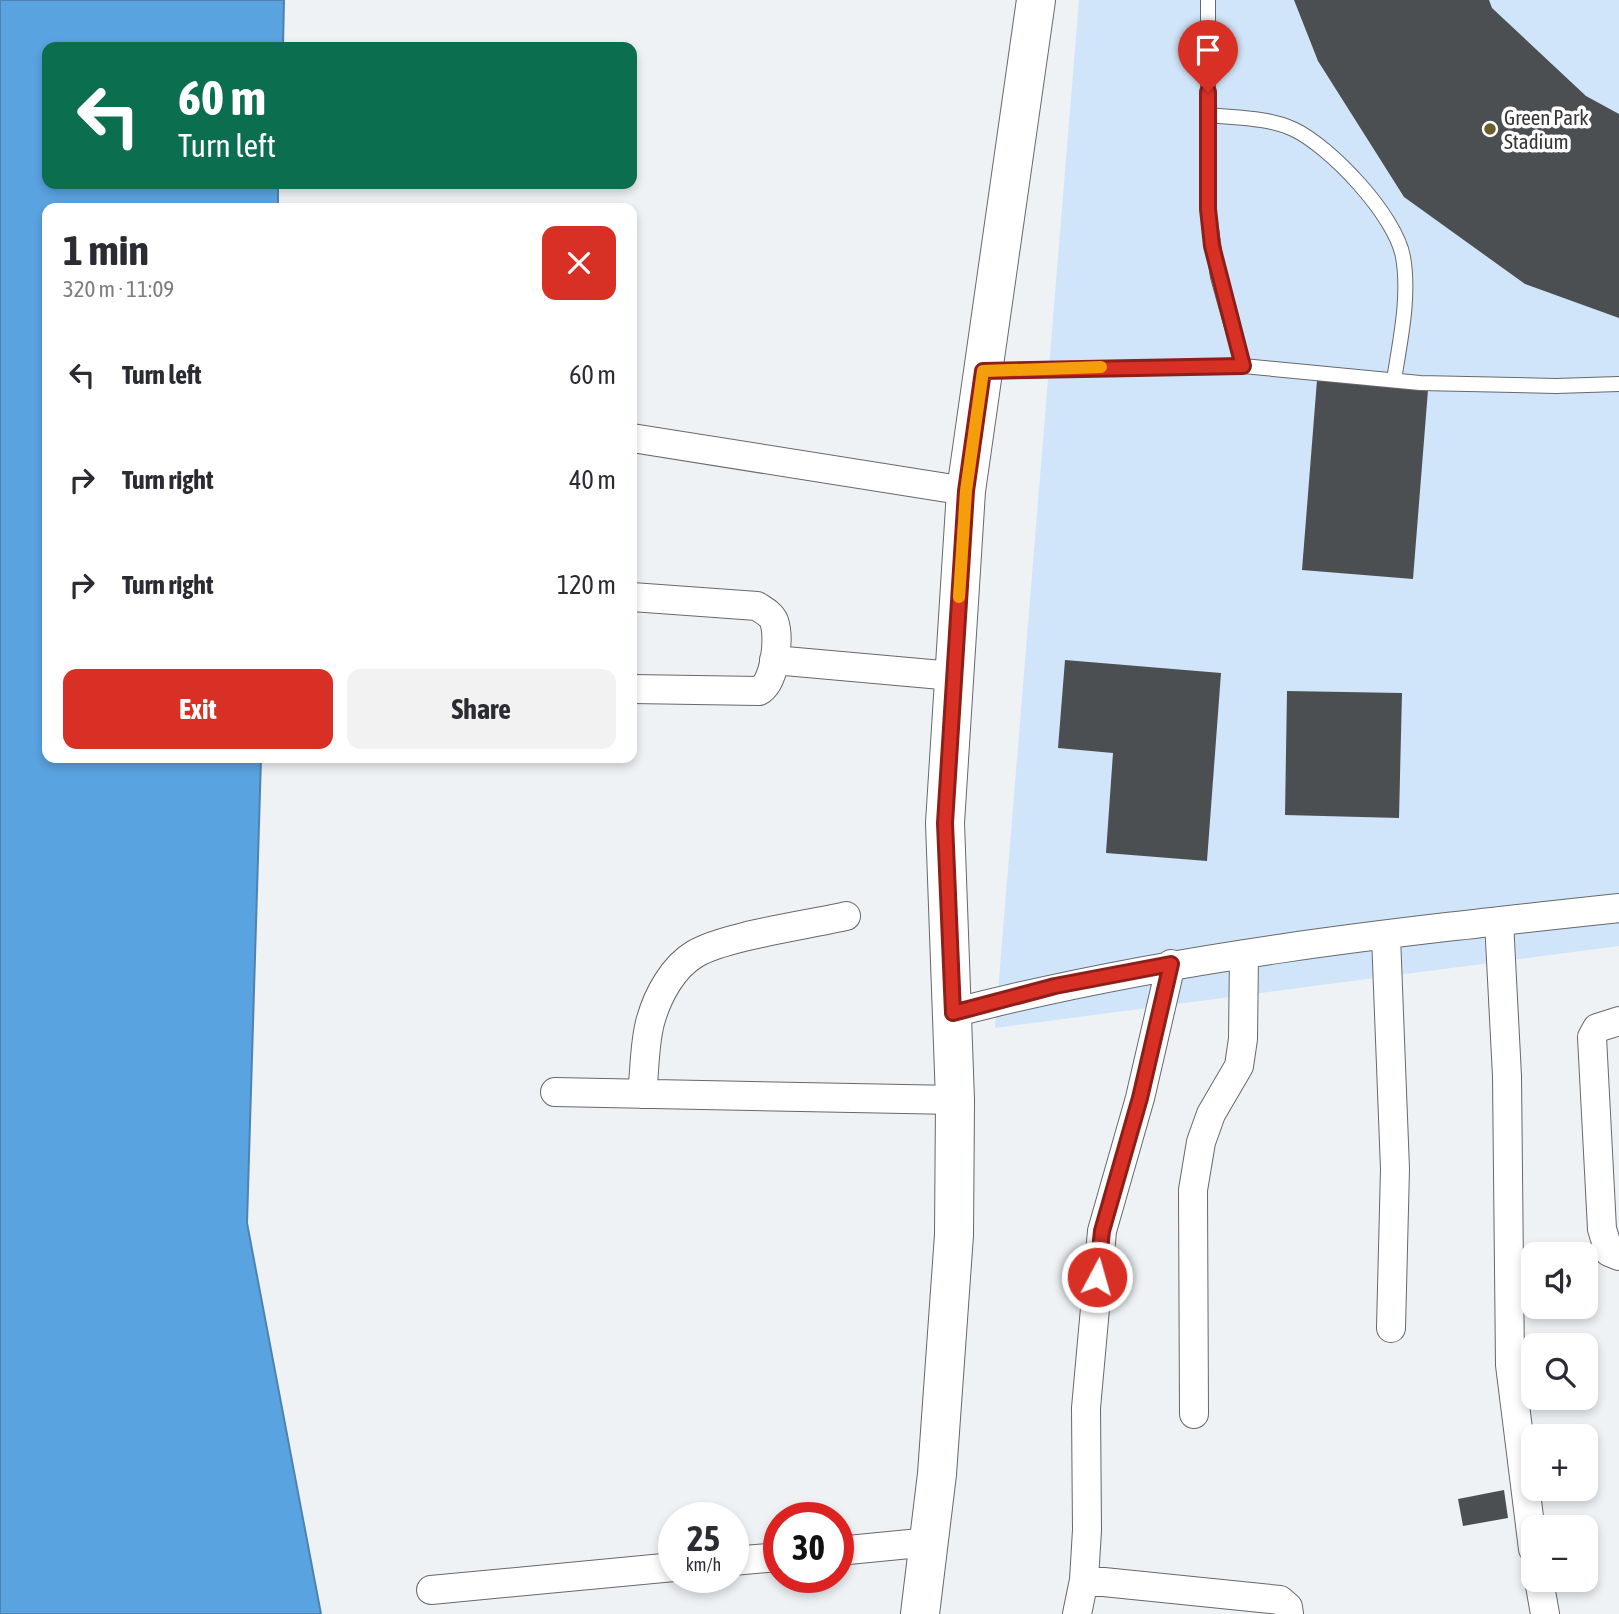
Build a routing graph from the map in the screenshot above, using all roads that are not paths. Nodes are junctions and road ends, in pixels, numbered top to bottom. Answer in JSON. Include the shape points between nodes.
{"nodes":[{"id":1,"x":1036,"y":0,"type":"edge"},
{"id":2,"x":1208,"y":0,"type":"edge"},
{"id":3,"x":1208,"y":116,"type":"junction"},
{"id":4,"x":1243,"y":366,"type":"junction"},
{"id":5,"x":983,"y":371,"type":"junction"},
{"id":6,"x":1394,"y":380,"type":"junction"},
{"id":7,"x":1619,"y":384,"type":"edge"},
{"id":8,"x":637,"y":439,"type":"edge"},
{"id":9,"x":966,"y":491,"type":"junction"},
{"id":10,"x":637,"y":597,"type":"edge"},
{"id":11,"x":774,"y":660,"type":"junction"},
{"id":12,"x":953,"y":676,"type":"junction"},
{"id":13,"x":637,"y":690,"type":"edge"},
{"id":14,"x":1619,"y":908,"type":"edge"},
{"id":15,"x":846,"y":916,"type":"dead end"},
{"id":16,"x":1499,"y":921,"type":"junction"},
{"id":17,"x":1386,"y":936,"type":"junction"},
{"id":18,"x":1244,"y":954,"type":"junction"},
{"id":19,"x":1171,"y":964,"type":"junction"},
{"id":20,"x":953,"y":1013,"type":"junction"},
{"id":21,"x":1619,"y":1021,"type":"edge"},
{"id":22,"x":555,"y":1092,"type":"dead end"},
{"id":23,"x":642,"y":1094,"type":"junction"},
{"id":24,"x":955,"y":1100,"type":"junction"},
{"id":25,"x":1619,"y":1256,"type":"edge"},
{"id":26,"x":1391,"y":1328,"type":"dead end"},
{"id":27,"x":1194,"y":1413,"type":"dead end"},
{"id":28,"x":1529,"y":1515,"type":"edge"},
{"id":29,"x":930,"y":1542,"type":"junction"},
{"id":30,"x":854,"y":1549,"type":"edge"},
{"id":31,"x":658,"y":1569,"type":"edge"},
{"id":32,"x":1084,"y":1580,"type":"junction"},
{"id":33,"x":431,"y":1590,"type":"dead end"},
{"id":34,"x":1541,"y":1592,"type":"edge"},
{"id":35,"x":920,"y":1614,"type":"edge"},
{"id":36,"x":1077,"y":1614,"type":"edge"},
{"id":37,"x":1289,"y":1614,"type":"edge"},
{"id":38,"x":1545,"y":1614,"type":"edge"}],
"edges":[{"from":1,"to":5,"type":"street"},
{"from":2,"to":3,"type":"lane"},
{"from":3,"to":4,"type":"lane","via":[[1212,246]]},
{"from":3,"to":6,"type":"lane","via":[[1266,121],[1323,147],[1394,231],[1403,257],[1404,293]]},
{"from":4,"to":5,"type":"lane"},
{"from":4,"to":6,"type":"lane"},
{"from":5,"to":9,"type":"street"},
{"from":6,"to":7,"type":"lane"},
{"from":8,"to":9,"type":"street"},
{"from":9,"to":12,"type":"street"},
{"from":10,"to":11,"type":"street","via":[[757,607],[774,622]]},
{"from":11,"to":12,"type":"street"},
{"from":11,"to":13,"type":"street","via":[[768,686],[760,691]]},
{"from":12,"to":20,"type":"street","via":[[945,823]]},
{"from":14,"to":16,"type":"street"},
{"from":15,"to":23,"type":"street","via":[[721,944],[680,966],[650,1021]]},
{"from":16,"to":17,"type":"street"},
{"from":16,"to":28,"type":"street","via":[[1507,1076],[1510,1365]]},
{"from":17,"to":18,"type":"street"},
{"from":17,"to":26,"type":"street","via":[[1395,1170]]},
{"from":18,"to":19,"type":"street"},
{"from":18,"to":27,"type":"street","via":[[1238,1066],[1211,1114],[1192,1190]]},
{"from":19,"to":20,"type":"street","via":[[1055,986]]},
{"from":19,"to":32,"type":"street","via":[[1140,1098],[1102,1231],[1086,1408]]},
{"from":20,"to":24,"type":"street"},
{"from":21,"to":25,"type":"street","via":[[1597,1028],[1592,1037],[1602,1229],[1609,1252]]},
{"from":22,"to":23,"type":"street"},
{"from":23,"to":24,"type":"street"},
{"from":24,"to":29,"type":"street","via":[[954,1235]]},
{"from":29,"to":30,"type":"street"},
{"from":29,"to":35,"type":"street"},
{"from":31,"to":33,"type":"street"},
{"from":32,"to":36,"type":"street"},
{"from":32,"to":37,"type":"street","via":[[1280,1600]]},
{"from":34,"to":38,"type":"street"}]}
